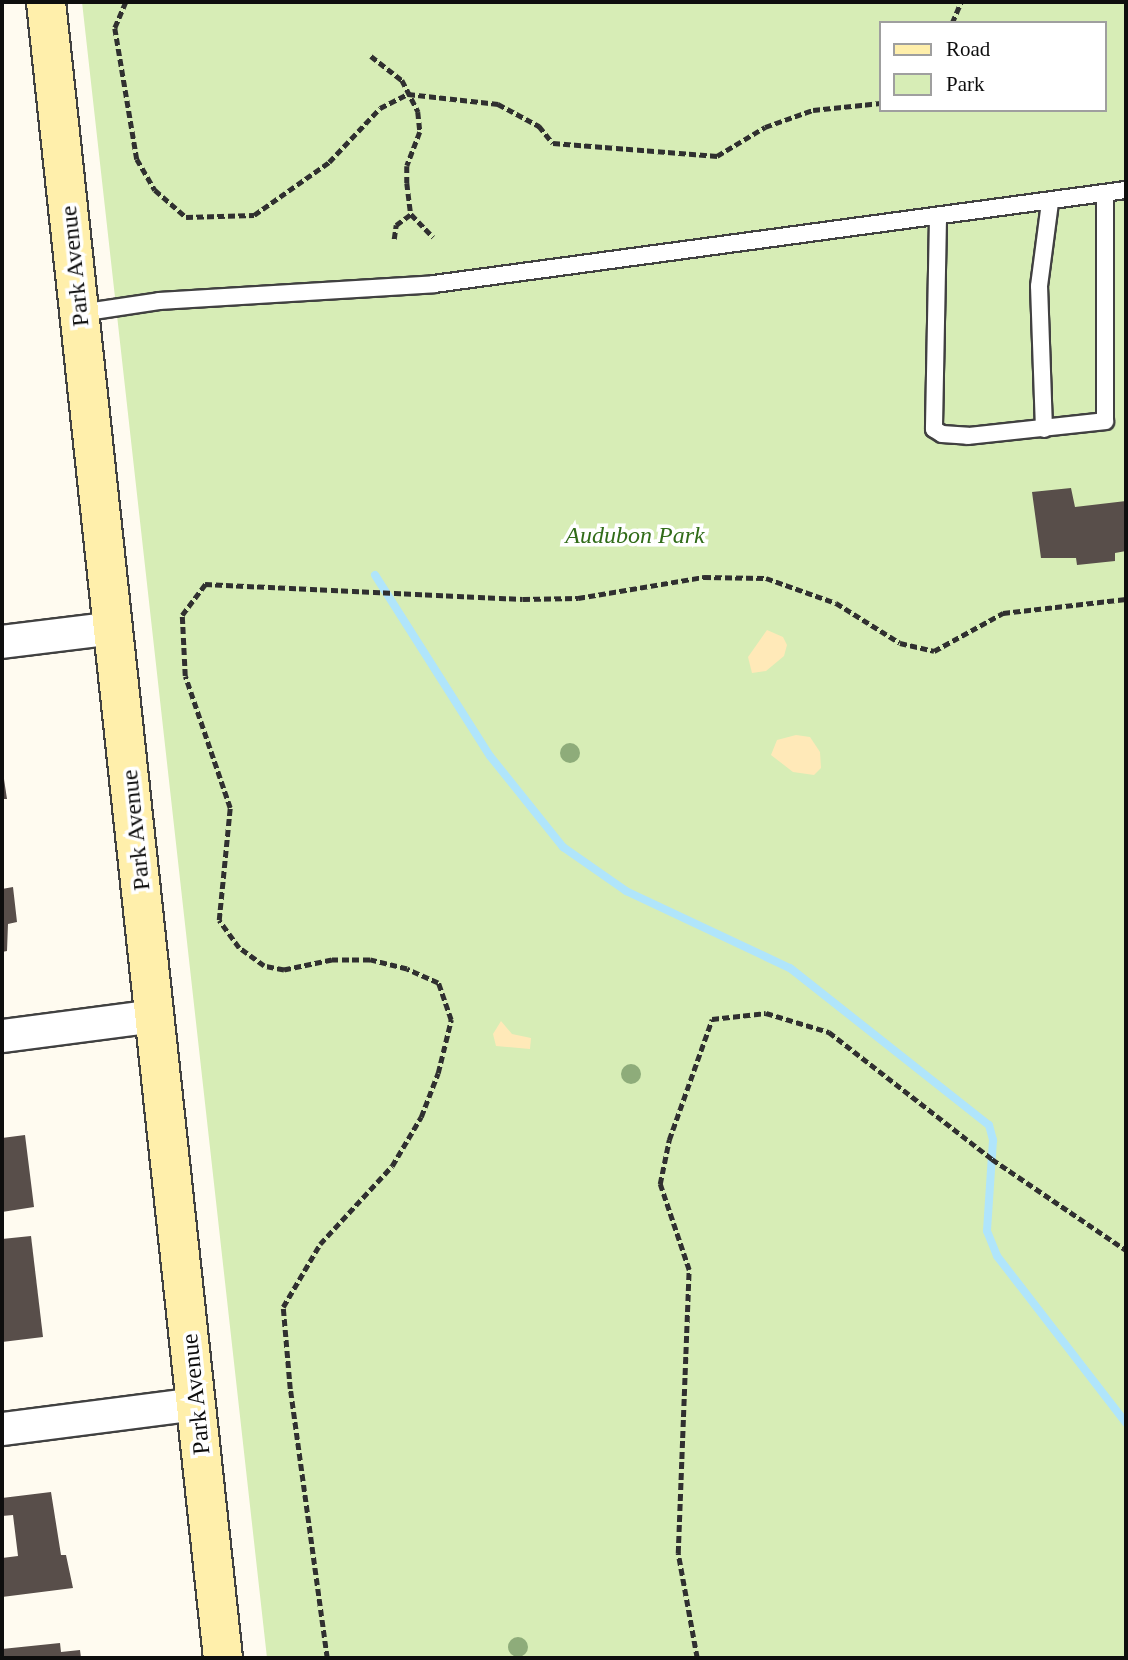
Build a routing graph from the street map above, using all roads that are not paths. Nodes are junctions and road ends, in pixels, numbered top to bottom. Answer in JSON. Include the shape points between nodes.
{"nodes":[{"id":1,"x":46,"y":2,"type":"edge"},
{"id":2,"x":1126,"y":190,"type":"edge"},
{"id":3,"x":1105,"y":196,"type":"junction"},
{"id":4,"x":1050,"y":203,"type":"junction"},
{"id":5,"x":938,"y":218,"type":"junction"},
{"id":6,"x":80,"y":313,"type":"junction"},
{"id":7,"x":1044,"y":429,"type":"junction"},
{"id":8,"x":114,"y":628,"type":"junction"},
{"id":9,"x":2,"y":642,"type":"edge"},
{"id":10,"x":156,"y":1016,"type":"junction"},
{"id":11,"x":2,"y":1035,"type":"edge"},
{"id":12,"x":197,"y":1404,"type":"junction"},
{"id":13,"x":2,"y":1429,"type":"edge"},
{"id":14,"x":223,"y":1658,"type":"edge"}],
"edges":[{"from":1,"to":6,"type":"main road","name":"Park Avenue"},
{"from":2,"to":3,"type":"lane"},
{"from":3,"to":4,"type":"lane"},
{"from":3,"to":7,"type":"lane","via":[[1105,421]]},
{"from":4,"to":5,"type":"lane"},
{"from":4,"to":7,"type":"lane","via":[[1039,286]]},
{"from":5,"to":6,"type":"lane","via":[[434,284],[159,301]]},
{"from":5,"to":7,"type":"lane","via":[[934,429],[968,436]]},
{"from":6,"to":8,"type":"main road","name":"Park Avenue"},
{"from":8,"to":9,"type":"street"},
{"from":8,"to":10,"type":"main road","name":"Park Avenue"},
{"from":10,"to":11,"type":"street"},
{"from":10,"to":12,"type":"main road","name":"Park Avenue"},
{"from":12,"to":13,"type":"street"},
{"from":12,"to":14,"type":"main road","name":"Park Avenue"}]}
